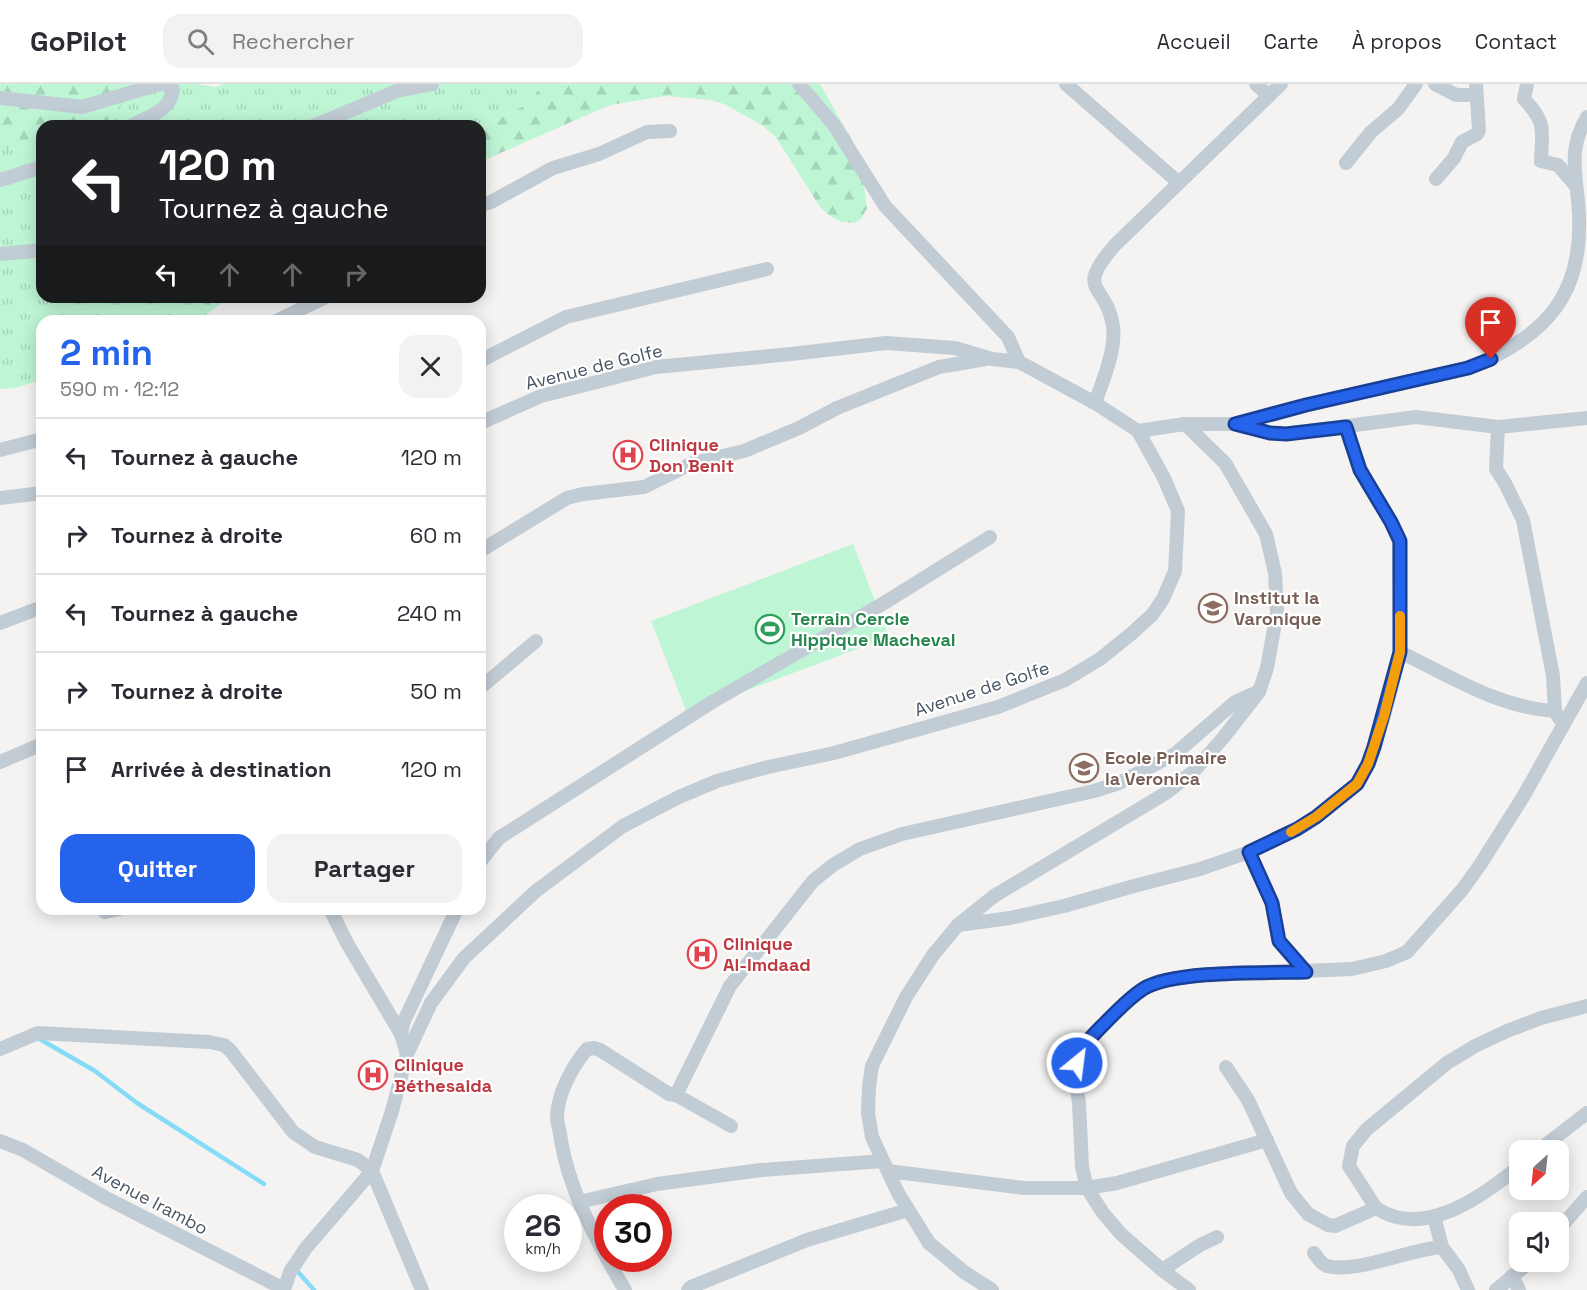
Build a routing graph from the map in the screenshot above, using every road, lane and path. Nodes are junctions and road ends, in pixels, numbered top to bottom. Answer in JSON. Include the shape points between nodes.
{"nodes":[{"id":1,"x":160,"y":84,"type":"edge"},
{"id":2,"x":165,"y":84,"type":"edge"},
{"id":3,"x":432,"y":84,"type":"edge"},
{"id":4,"x":799,"y":84,"type":"edge"},
{"id":5,"x":1066,"y":84,"type":"edge"},
{"id":6,"x":1256,"y":84,"type":"edge"},
{"id":7,"x":1281,"y":84,"type":"edge"},
{"id":8,"x":1416,"y":84,"type":"edge"},
{"id":9,"x":1435,"y":84,"type":"edge"},
{"id":10,"x":1527,"y":84,"type":"edge"},
{"id":11,"x":1476,"y":89,"type":"edge"},
{"id":12,"x":1269,"y":96,"type":"junction"},
{"id":13,"x":0,"y":98,"type":"edge"},
{"id":14,"x":1587,"y":117,"type":"edge"},
{"id":15,"x":143,"y":120,"type":"edge"},
{"id":16,"x":327,"y":120,"type":"edge"},
{"id":17,"x":670,"y":131,"type":"dead end"},
{"id":18,"x":1346,"y":162,"type":"dead end"},
{"id":19,"x":36,"y":170,"type":"edge"},
{"id":20,"x":1437,"y":179,"type":"dead end"},
{"id":21,"x":0,"y":180,"type":"edge"},
{"id":22,"x":1179,"y":183,"type":"junction"},
{"id":23,"x":1577,"y":190,"type":"junction"},
{"id":24,"x":486,"y":203,"type":"edge"},
{"id":25,"x":36,"y":251,"type":"edge"},
{"id":26,"x":0,"y":254,"type":"edge"},
{"id":27,"x":767,"y":269,"type":"dead end"},
{"id":28,"x":314,"y":303,"type":"edge"},
{"id":29,"x":288,"y":315,"type":"edge"},
{"id":30,"x":486,"y":358,"type":"edge"},
{"id":31,"x":992,"y":358,"type":"junction"},
{"id":32,"x":1019,"y":362,"type":"junction"},
{"id":33,"x":1095,"y":403,"type":"junction"},
{"id":34,"x":1587,"y":418,"type":"edge"},
{"id":35,"x":486,"y":420,"type":"edge"},
{"id":36,"x":1185,"y":424,"type":"junction"},
{"id":37,"x":1235,"y":424,"type":"junction"},
{"id":38,"x":1346,"y":427,"type":"junction"},
{"id":39,"x":1498,"y":427,"type":"junction"},
{"id":40,"x":1138,"y":431,"type":"junction"},
{"id":41,"x":36,"y":441,"type":"edge"},
{"id":42,"x":0,"y":450,"type":"edge"},
{"id":43,"x":36,"y":494,"type":"edge"},
{"id":44,"x":0,"y":498,"type":"edge"},
{"id":45,"x":990,"y":537,"type":"dead end"},
{"id":46,"x":486,"y":547,"type":"edge"},
{"id":47,"x":36,"y":610,"type":"edge"},
{"id":48,"x":0,"y":623,"type":"edge"},
{"id":49,"x":536,"y":641,"type":"dead end"},
{"id":50,"x":1400,"y":652,"type":"junction"},
{"id":51,"x":486,"y":683,"type":"edge"},
{"id":52,"x":1587,"y":683,"type":"edge"},
{"id":53,"x":1258,"y":692,"type":"junction"},
{"id":54,"x":1555,"y":711,"type":"junction"},
{"id":55,"x":1562,"y":725,"type":"junction"},
{"id":56,"x":36,"y":747,"type":"edge"},
{"id":57,"x":0,"y":762,"type":"edge"},
{"id":58,"x":1249,"y":852,"type":"junction"},
{"id":59,"x":486,"y":854,"type":"edge"},
{"id":60,"x":333,"y":915,"type":"edge"},
{"id":61,"x":454,"y":915,"type":"edge"},
{"id":62,"x":958,"y":925,"type":"junction"},
{"id":63,"x":1306,"y":972,"type":"junction"},
{"id":64,"x":1587,"y":1006,"type":"edge"},
{"id":65,"x":401,"y":1034,"type":"junction"},
{"id":66,"x":0,"y":1048,"type":"edge"},
{"id":67,"x":407,"y":1054,"type":"junction"},
{"id":68,"x":1226,"y":1067,"type":"dead end"},
{"id":69,"x":676,"y":1095,"type":"junction"},
{"id":70,"x":1587,"y":1113,"type":"edge"},
{"id":71,"x":731,"y":1126,"type":"dead end"},
{"id":72,"x":1267,"y":1140,"type":"junction"},
{"id":73,"x":1552,"y":1140,"type":"edge"},
{"id":74,"x":0,"y":1141,"type":"edge"},
{"id":75,"x":886,"y":1166,"type":"junction"},
{"id":76,"x":372,"y":1171,"type":"junction"},
{"id":77,"x":1509,"y":1175,"type":"edge"},
{"id":78,"x":1087,"y":1188,"type":"junction"},
{"id":79,"x":576,"y":1194,"type":"edge"},
{"id":80,"x":1587,"y":1197,"type":"edge"},
{"id":81,"x":582,"y":1201,"type":"edge"},
{"id":82,"x":582,"y":1208,"type":"edge"},
{"id":83,"x":1376,"y":1208,"type":"junction"},
{"id":84,"x":908,"y":1210,"type":"junction"},
{"id":85,"x":1434,"y":1216,"type":"junction"},
{"id":86,"x":1569,"y":1217,"type":"edge"},
{"id":87,"x":1217,"y":1237,"type":"dead end"},
{"id":88,"x":1442,"y":1247,"type":"junction"},
{"id":89,"x":1314,"y":1253,"type":"dead end"},
{"id":90,"x":1162,"y":1270,"type":"junction"},
{"id":91,"x":1517,"y":1272,"type":"edge"},
{"id":92,"x":1512,"y":1276,"type":"junction"},
{"id":93,"x":1173,"y":1286,"type":"edge"},
{"id":94,"x":284,"y":1290,"type":"edge"},
{"id":95,"x":422,"y":1290,"type":"edge"},
{"id":96,"x":625,"y":1290,"type":"edge"},
{"id":97,"x":688,"y":1290,"type":"edge"},
{"id":98,"x":992,"y":1290,"type":"edge"},
{"id":99,"x":1189,"y":1290,"type":"edge"},
{"id":100,"x":1468,"y":1290,"type":"edge"},
{"id":101,"x":1496,"y":1290,"type":"edge"},
{"id":102,"x":1519,"y":1290,"type":"edge"}],
"edges":[{"from":1,"to":13,"type":"street","via":[[82,106]]},
{"from":2,"to":15,"type":"street","via":[[173,89],[172,100]]},
{"from":3,"to":16,"type":"street","via":[[397,91]]},
{"from":4,"to":32,"type":"street","via":[[834,125],[885,206],[1008,336]]},
{"from":5,"to":22,"type":"street"},
{"from":6,"to":12,"type":"street"},
{"from":7,"to":12,"type":"street"},
{"from":8,"to":18,"type":"street","via":[[1398,109],[1371,132]]},
{"from":9,"to":11,"type":"street","via":[[1456,95]]},
{"from":10,"to":23,"type":"street","via":[[1524,99],[1542,123],[1541,161],[1558,165]]},
{"from":11,"to":20,"type":"street","via":[[1477,135],[1462,142]]},
{"from":12,"to":22,"type":"street"},
{"from":14,"to":23,"type":"street","via":[[1576,141],[1573,162]]},
{"from":17,"to":24,"type":"street","via":[[647,132],[599,154],[553,168]]},
{"from":19,"to":21,"type":"street"},
{"from":22,"to":33,"type":"street","via":[[1115,245],[1094,277],[1094,286],[1113,326],[1105,375]]},
{"from":23,"to":37,"type":"street","via":[[1581,225],[1573,276],[1562,300],[1544,323],[1515,345],[1468,368]]},
{"from":25,"to":26,"type":"street"},
{"from":27,"to":30,"type":"street","via":[[566,317]]},
{"from":28,"to":29,"type":"street"},
{"from":31,"to":32,"type":"street","name":"Avenue de Golfe"},
{"from":31,"to":35,"type":"street","name":"Avenue de Golfe","via":[[956,348],[886,343],[656,367],[541,396]]},
{"from":31,"to":46,"type":"street","via":[[939,368],[837,408],[744,451],[693,463],[644,487],[567,498]]},
{"from":32,"to":33,"type":"street","name":"Avenue de Golfe"},
{"from":33,"to":40,"type":"street","name":"Avenue de Golfe"},
{"from":34,"to":39,"type":"street"},
{"from":36,"to":37,"type":"street"},
{"from":36,"to":40,"type":"street"},
{"from":36,"to":53,"type":"street","via":[[1225,464],[1266,534],[1275,573],[1277,612],[1267,668]]},
{"from":37,"to":38,"type":"street","via":[[1286,434]]},
{"from":38,"to":39,"type":"street","via":[[1416,417]]},
{"from":38,"to":50,"type":"street","via":[[1360,470],[1400,541]]},
{"from":39,"to":54,"type":"street","via":[[1496,469],[1523,520],[1553,676]]},
{"from":40,"to":67,"type":"street","name":"Avenue de Golfe","via":[[1178,510],[1178,547],[1175,571],[1164,599],[1131,634],[1065,680],[1020,699],[834,753],[717,781],[623,826],[536,891],[464,958],[431,1003]]},
{"from":41,"to":42,"type":"street"},
{"from":43,"to":44,"type":"street"},
{"from":45,"to":59,"type":"street","via":[[702,708],[499,838]]},
{"from":47,"to":48,"type":"street"},
{"from":49,"to":51,"type":"street"},
{"from":50,"to":54,"type":"street","via":[[1501,700],[1533,710]]},
{"from":50,"to":58,"type":"street","via":[[1381,726],[1357,784],[1297,829]]},
{"from":52,"to":55,"type":"street"},
{"from":53,"to":62,"type":"street","via":[[1194,771],[1125,819],[994,896]]},
{"from":53,"to":69,"type":"street","via":[[1235,702],[1175,754],[1119,783],[902,834],[860,849],[833,865],[813,881],[730,986]]},
{"from":54,"to":55,"type":"street"},
{"from":55,"to":63,"type":"street","via":[[1480,865],[1407,952],[1352,969]]},
{"from":56,"to":57,"type":"street"},
{"from":58,"to":62,"type":"street","via":[[1064,906]]},
{"from":58,"to":63,"type":"street","via":[[1272,903],[1279,941]]},
{"from":60,"to":65,"type":"street"},
{"from":61,"to":65,"type":"street"},
{"from":62,"to":75,"type":"street","via":[[906,997],[872,1066],[868,1113],[872,1137]]},
{"from":63,"to":78,"type":"street","via":[[1202,975],[1160,981],[1125,1003],[1079,1051],[1076,1075]]},
{"from":64,"to":83,"type":"street","via":[[1541,1018],[1475,1046],[1447,1063],[1367,1129],[1353,1146],[1349,1166]]},
{"from":65,"to":67,"type":"street"},
{"from":66,"to":76,"type":"street","via":[[32,1036],[224,1045],[293,1132],[315,1147],[358,1160]]},
{"from":67,"to":76,"type":"street","name":"Avenue de Golfe"},
{"from":68,"to":72,"type":"street","via":[[1248,1100]]},
{"from":69,"to":71,"type":"street"},
{"from":69,"to":79,"type":"street","via":[[600,1050],[586,1049],[563,1090],[557,1116]]},
{"from":70,"to":73,"type":"street"},
{"from":72,"to":78,"type":"street"},
{"from":72,"to":83,"type":"street","via":[[1291,1194],[1308,1214],[1335,1226]]},
{"from":74,"to":94,"type":"street","name":"Avenue Irambo"},
{"from":75,"to":78,"type":"street","via":[[1024,1188]]},
{"from":75,"to":81,"type":"street","via":[[760,1170],[657,1184]]},
{"from":75,"to":84,"type":"street"},
{"from":76,"to":94,"type":"street","via":[[306,1248],[290,1272]]},
{"from":76,"to":95,"type":"street"},
{"from":77,"to":85,"type":"street","via":[[1472,1200]]},
{"from":78,"to":90,"type":"street","via":[[1121,1234]]},
{"from":80,"to":86,"type":"street"},
{"from":82,"to":96,"type":"street"},
{"from":83,"to":85,"type":"street","via":[[1402,1219]]},
{"from":84,"to":97,"type":"street","via":[[807,1240]]},
{"from":84,"to":98,"type":"street","via":[[929,1243]]},
{"from":85,"to":88,"type":"street"},
{"from":87,"to":90,"type":"street"},
{"from":88,"to":89,"type":"street","via":[[1355,1266],[1328,1266]]},
{"from":88,"to":100,"type":"street"},
{"from":90,"to":93,"type":"street"},
{"from":91,"to":92,"type":"street"},
{"from":92,"to":101,"type":"street"},
{"from":92,"to":102,"type":"street"},
{"from":93,"to":99,"type":"street"}]}
